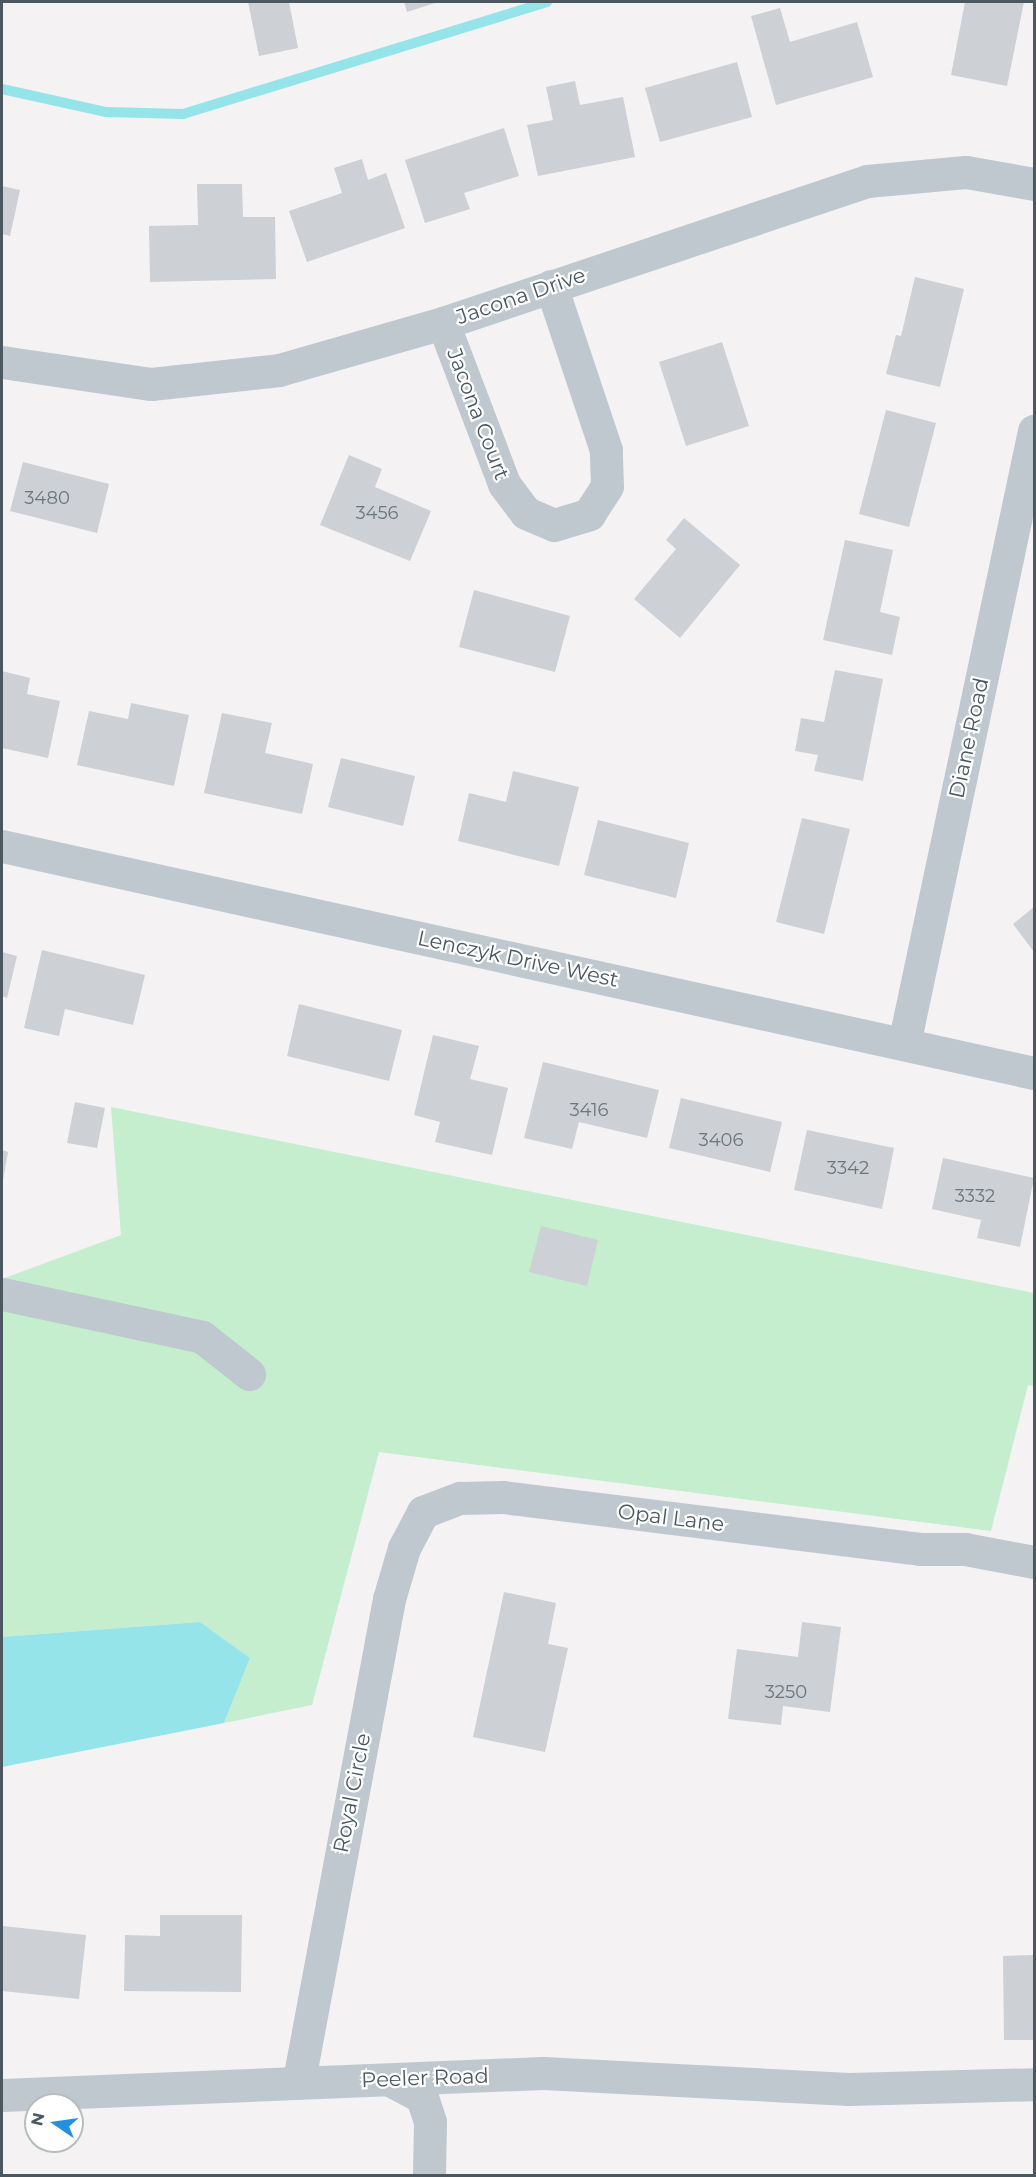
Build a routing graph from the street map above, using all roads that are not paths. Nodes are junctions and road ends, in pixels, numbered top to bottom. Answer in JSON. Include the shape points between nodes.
{"nodes":[{"id":1,"x":1035,"y":184,"type":"edge"},
{"id":2,"x":550,"y":286,"type":"junction"},
{"id":3,"x":443,"y":323,"type":"junction"},
{"id":4,"x":2,"y":362,"type":"edge"},
{"id":5,"x":1035,"y":431,"type":"edge"},
{"id":6,"x":2,"y":846,"type":"edge"},
{"id":7,"x":904,"y":1044,"type":"junction"},
{"id":8,"x":1035,"y":1073,"type":"edge"},
{"id":9,"x":2,"y":1294,"type":"edge"},
{"id":10,"x":249,"y":1374,"type":"dead end"},
{"id":11,"x":423,"y":1512,"type":"joint"},
{"id":12,"x":1035,"y":1562,"type":"edge"},
{"id":13,"x":299,"y":2080,"type":"junction"},
{"id":14,"x":390,"y":2080,"type":"junction"},
{"id":15,"x":1035,"y":2084,"type":"edge"},
{"id":16,"x":2,"y":2095,"type":"edge"},
{"id":17,"x":429,"y":2175,"type":"edge"}],
"edges":[{"from":1,"to":2,"type":"street","name":"Jacona Drive","via":[[966,172],[867,181]]},
{"from":2,"to":3,"type":"street","name":"Jacona Drive"},
{"from":2,"to":3,"type":"street","name":"Jacona Court","via":[[606,450],[607,486],[589,514],[554,525],[526,513],[504,484]]},
{"from":3,"to":4,"type":"street","name":"Jacona Drive","via":[[279,370],[151,384]]},
{"from":5,"to":7,"type":"street","name":"Diane Road"},
{"from":6,"to":7,"type":"street","name":"Lenczyk Drive West"},
{"from":7,"to":8,"type":"street","name":"Lenczyk Drive West"},
{"from":9,"to":10,"type":"street","via":[[202,1336]]},
{"from":11,"to":12,"type":"street","name":"Opal Lane","via":[[460,1498],[503,1497],[920,1549],[965,1549]]},
{"from":11,"to":13,"type":"street","name":"Royal Circle","via":[[404,1548],[389,1599]]},
{"from":13,"to":14,"type":"street","name":"Peeler Road"},
{"from":13,"to":16,"type":"street","name":"Peeler Road"},
{"from":14,"to":15,"type":"street","name":"Peeler Road","via":[[543,2073],[849,2090]]},
{"from":14,"to":17,"type":"street","via":[[422,2097],[430,2122]]}]}
